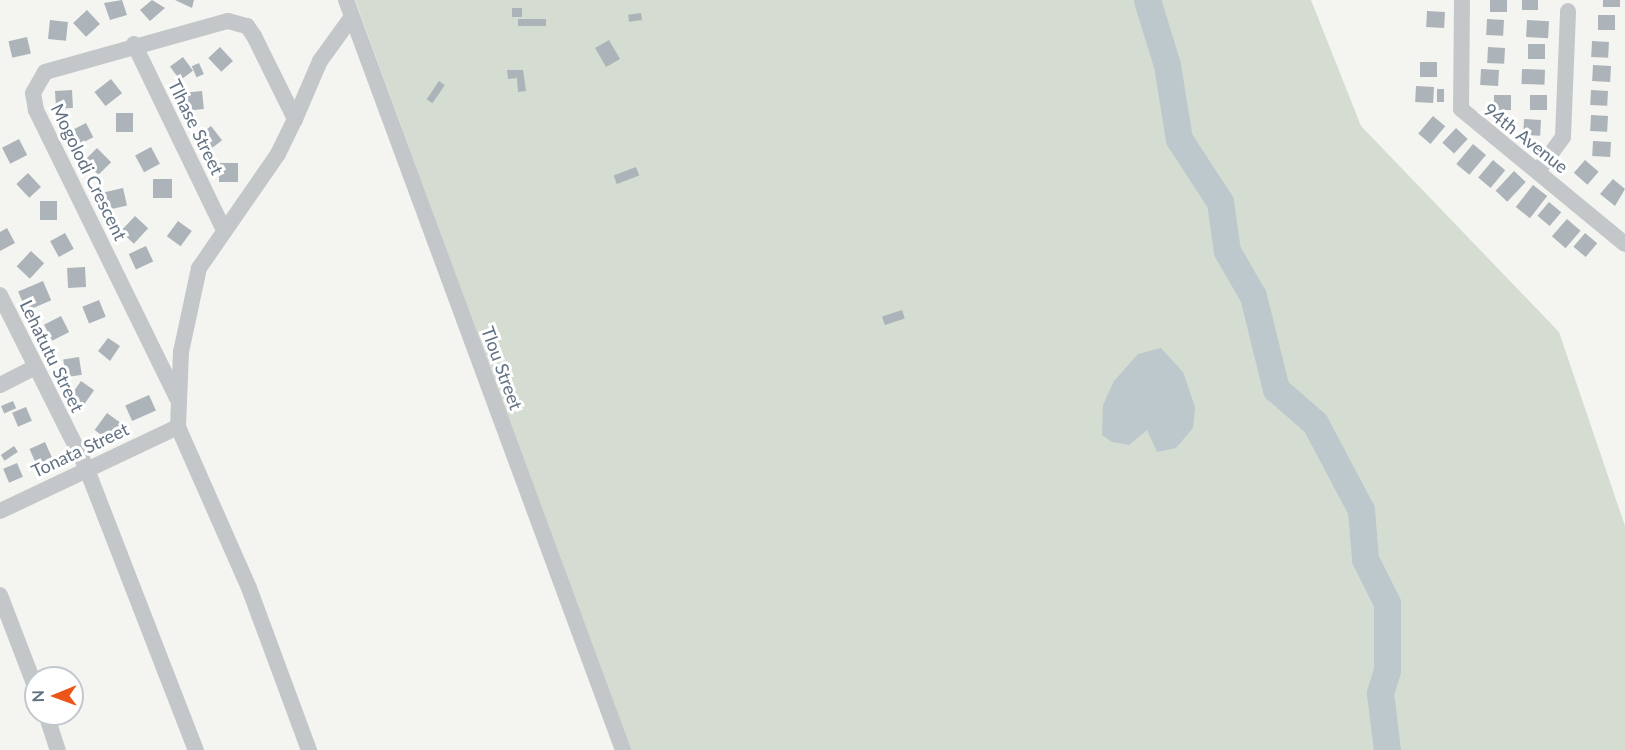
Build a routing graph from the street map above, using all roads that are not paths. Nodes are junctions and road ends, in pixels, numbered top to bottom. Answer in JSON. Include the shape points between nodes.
{"nodes":[{"id":1,"x":346,"y":0,"type":"edge"},
{"id":2,"x":1462,"y":0,"type":"edge"},
{"id":3,"x":1568,"y":11,"type":"dead end"},
{"id":4,"x":351,"y":18,"type":"junction"},
{"id":5,"x":134,"y":44,"type":"junction"},
{"id":6,"x":295,"y":119,"type":"junction"},
{"id":7,"x":1538,"y":171,"type":"junction"},
{"id":8,"x":223,"y":228,"type":"junction"},
{"id":9,"x":1622,"y":250,"type":"edge"},
{"id":10,"x":0,"y":295,"type":"edge"},
{"id":11,"x":35,"y":367,"type":"junction"},
{"id":12,"x":0,"y":385,"type":"edge"},
{"id":13,"x":177,"y":398,"type":"junction"},
{"id":14,"x":178,"y":427,"type":"junction"},
{"id":15,"x":86,"y":467,"type":"junction"},
{"id":16,"x":0,"y":511,"type":"edge"},
{"id":17,"x":0,"y":595,"type":"edge"},
{"id":18,"x":27,"y":666,"type":"edge"},
{"id":19,"x":49,"y":726,"type":"edge"},
{"id":20,"x":58,"y":750,"type":"edge"},
{"id":21,"x":196,"y":750,"type":"edge"},
{"id":22,"x":309,"y":750,"type":"edge"},
{"id":23,"x":623,"y":750,"type":"edge"}],
"edges":[{"from":1,"to":4,"type":"street","name":"Tlou Street"},
{"from":2,"to":7,"type":"street","name":"94th Avenue","via":[[1461,109]]},
{"from":3,"to":7,"type":"street","via":[[1563,137]]},
{"from":4,"to":6,"type":"street","via":[[320,61]]},
{"from":4,"to":23,"type":"street","name":"Tlou Street"},
{"from":5,"to":6,"type":"street","name":"Mogolodi Crescent","via":[[209,22],[246,26]]},
{"from":5,"to":8,"type":"street","name":"Tlhase Street"},
{"from":5,"to":13,"type":"street","name":"Mogolodi Crescent","via":[[45,72],[33,93],[36,110]]},
{"from":6,"to":8,"type":"street","name":"Mogolodi Crescent","via":[[278,154]]},
{"from":7,"to":9,"type":"street","name":"94th Avenue"},
{"from":8,"to":13,"type":"street","name":"Mogolodi Crescent","via":[[199,268],[186,314]]},
{"from":10,"to":11,"type":"street","name":"Lehatutu Street"},
{"from":11,"to":12,"type":"street"},
{"from":11,"to":15,"type":"street","name":"Lehatutu Street"},
{"from":13,"to":14,"type":"street","name":"Mogolodi Crescent"},
{"from":14,"to":15,"type":"street","name":"Tonata Street"},
{"from":14,"to":22,"type":"street","via":[[249,588]]},
{"from":15,"to":16,"type":"street","name":"Tonata Street"},
{"from":15,"to":21,"type":"street","name":"Lehatutu Street"},
{"from":17,"to":18,"type":"street"},
{"from":19,"to":20,"type":"street"}]}
